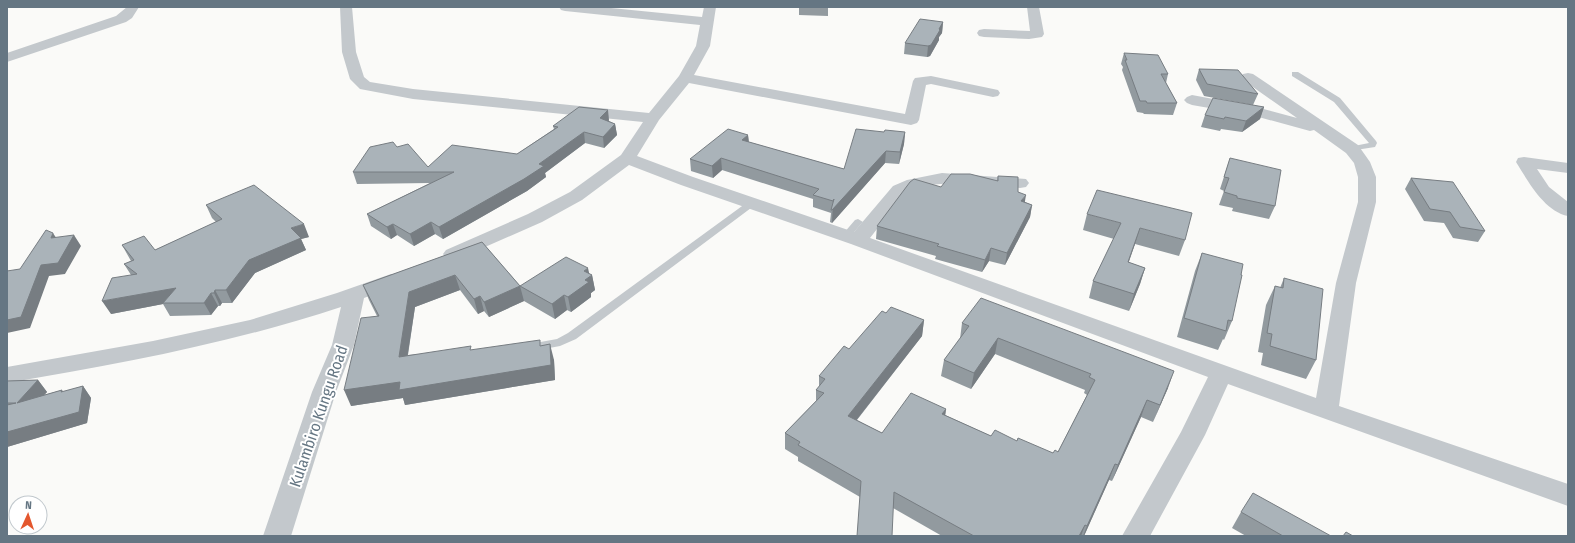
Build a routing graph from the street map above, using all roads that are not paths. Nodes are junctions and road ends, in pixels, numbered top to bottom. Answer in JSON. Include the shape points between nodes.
{"nodes":[{"id":1,"x":133,"y":7,"type":"edge"},
{"id":2,"x":346,"y":7,"type":"edge"},
{"id":3,"x":565,"y":7,"type":"edge"},
{"id":4,"x":1033,"y":7,"type":"edge"},
{"id":5,"x":709,"y":15,"type":"edge"},
{"id":6,"x":984,"y":33,"type":"dead end"},
{"id":7,"x":7,"y":58,"type":"edge"},
{"id":8,"x":1295,"y":74,"type":"dead end"},
{"id":9,"x":1248,"y":77,"type":"dead end"},
{"id":10,"x":685,"y":78,"type":"junction"},
{"id":11,"x":993,"y":93,"type":"dead end"},
{"id":12,"x":1192,"y":100,"type":"dead end"},
{"id":13,"x":653,"y":118,"type":"junction"},
{"id":14,"x":1322,"y":129,"type":"junction"},
{"id":15,"x":1352,"y":149,"type":"junction"},
{"id":16,"x":627,"y":158,"type":"junction"},
{"id":17,"x":1568,"y":168,"type":"edge"},
{"id":18,"x":1020,"y":183,"type":"edge"},
{"id":19,"x":752,"y":203,"type":"junction"},
{"id":20,"x":1568,"y":211,"type":"edge"},
{"id":21,"x":854,"y":232,"type":"junction"},
{"id":22,"x":440,"y":259,"type":"edge"},
{"id":23,"x":404,"y":274,"type":"edge"},
{"id":24,"x":354,"y":296,"type":"junction"},
{"id":25,"x":517,"y":350,"type":"edge"},
{"id":26,"x":1222,"y":372,"type":"junction"},
{"id":27,"x":7,"y":375,"type":"edge"},
{"id":28,"x":1326,"y":411,"type":"junction"},
{"id":29,"x":1568,"y":495,"type":"edge"},
{"id":30,"x":277,"y":536,"type":"edge"},
{"id":31,"x":1136,"y":536,"type":"edge"}],
"edges":[{"from":1,"to":7,"type":"street","via":[[121,19]]},
{"from":2,"to":13,"type":"street","via":[[349,52],[357,79],[365,86],[413,94]]},
{"from":3,"to":5,"type":"street"},
{"from":4,"to":6,"type":"street","via":[[1037,34]]},
{"from":5,"to":10,"type":"street","via":[[703,46]]},
{"from":8,"to":15,"type":"lane","via":[[1337,100],[1374,142],[1372,145]]},
{"from":9,"to":14,"type":"street"},
{"from":10,"to":11,"type":"street","via":[[911,120],[920,81],[931,80]]},
{"from":10,"to":13,"type":"street"},
{"from":12,"to":14,"type":"street","via":[[1256,112]]},
{"from":13,"to":16,"type":"street"},
{"from":14,"to":15,"type":"street"},
{"from":15,"to":28,"type":"street","via":[[1362,162],[1368,177],[1367,202],[1346,283]]},
{"from":16,"to":19,"type":"street"},
{"from":16,"to":22,"type":"street","via":[[606,175],[535,218]]},
{"from":17,"to":20,"type":"street","via":[[1524,162],[1543,191]]},
{"from":18,"to":21,"type":"street","via":[[942,178],[913,184],[899,190]]},
{"from":19,"to":21,"type":"street"},
{"from":19,"to":25,"type":"lane","via":[[572,336],[560,342]]},
{"from":21,"to":26,"type":"street","via":[[956,277]]},
{"from":23,"to":24,"type":"street"},
{"from":24,"to":27,"type":"street","via":[[223,333]]},
{"from":24,"to":30,"type":"street","name":"Kulambiro Kungu Road","via":[[343,345],[324,392]]},
{"from":26,"to":28,"type":"street"},
{"from":26,"to":31,"type":"street","via":[[1209,404]]},
{"from":28,"to":29,"type":"street"}]}
